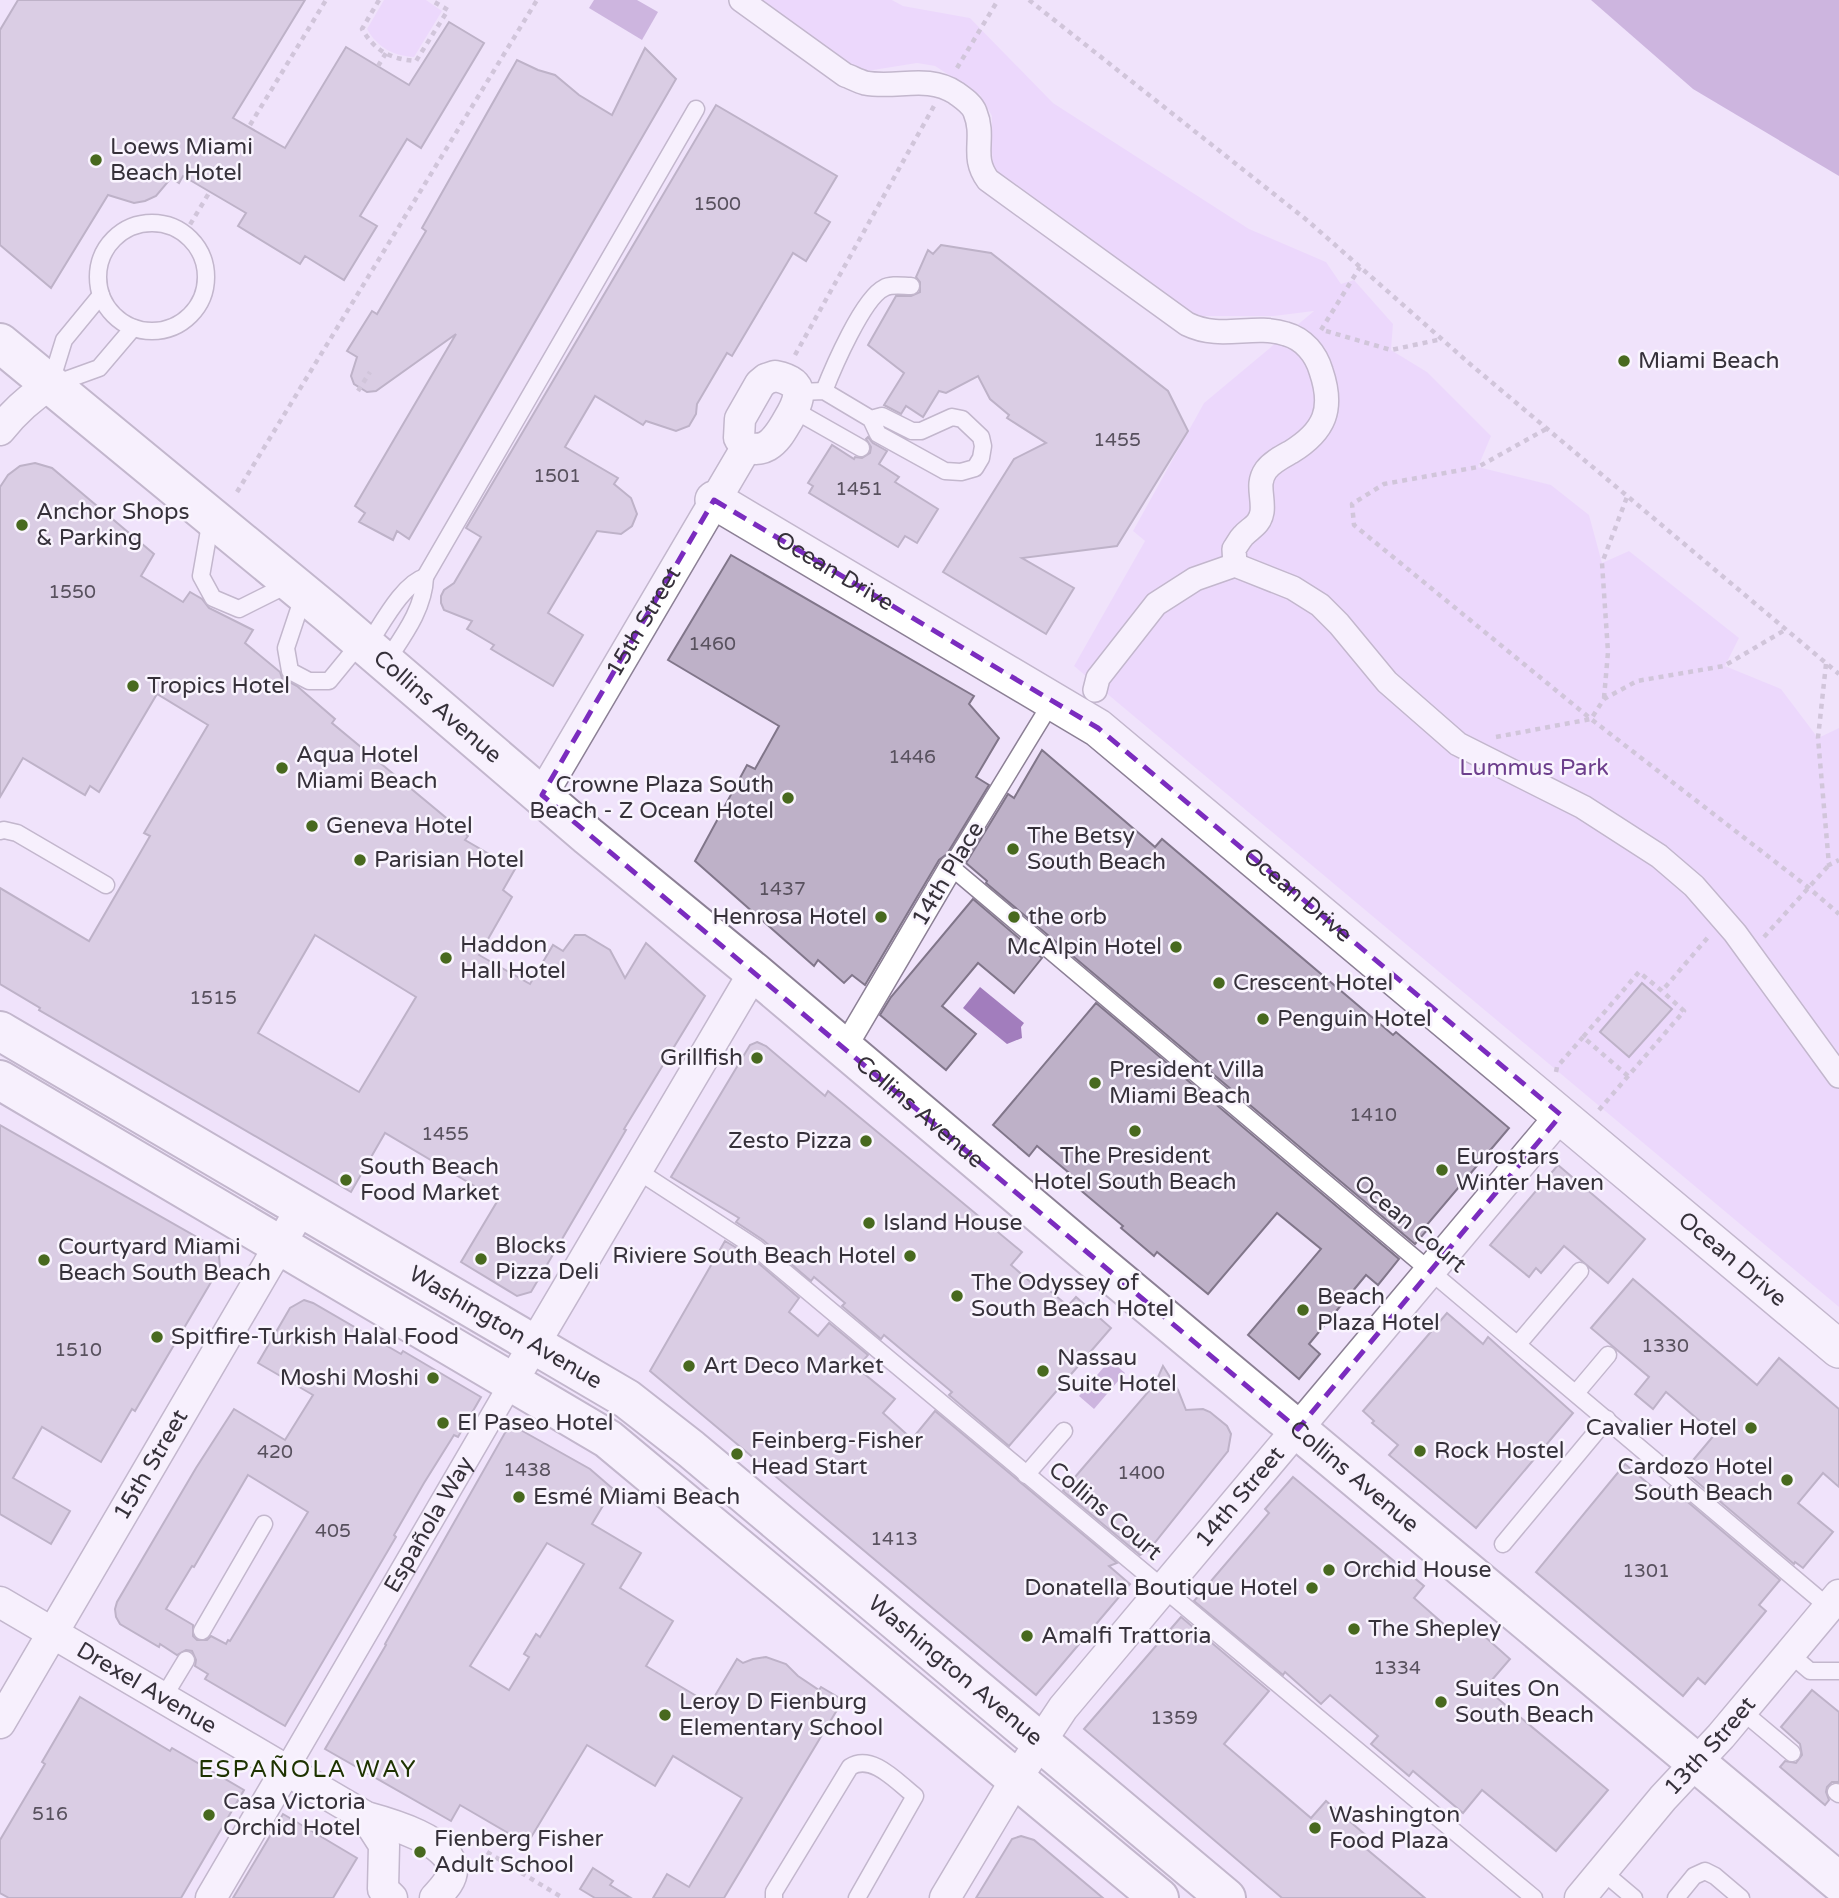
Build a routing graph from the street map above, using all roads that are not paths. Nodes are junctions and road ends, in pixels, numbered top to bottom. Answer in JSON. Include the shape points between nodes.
{"nodes":[{"id":1,"x":741,"y":0,"type":"edge"},
{"id":2,"x":696,"y":109,"type":"dead end"},
{"id":3,"x":911,"y":286,"type":"dead end"},
{"id":4,"x":101,"y":295,"type":"junction"},
{"id":5,"x":133,"y":328,"type":"junction"},
{"id":6,"x":0,"y":343,"type":"edge"},
{"id":7,"x":50,"y":385,"type":"junction"},
{"id":8,"x":806,"y":398,"type":"junction"},
{"id":9,"x":871,"y":419,"type":"junction"},
{"id":10,"x":0,"y":430,"type":"edge"},
{"id":11,"x":746,"y":447,"type":"junction"},
{"id":12,"x":861,"y":447,"type":"dead end"},
{"id":13,"x":714,"y":499,"type":"junction"},
{"id":14,"x":224,"y":505,"type":"junction"},
{"id":15,"x":1235,"y":565,"type":"junction"},
{"id":16,"x":425,"y":577,"type":"junction"},
{"id":17,"x":298,"y":589,"type":"junction"},
{"id":18,"x":371,"y":650,"type":"junction"},
{"id":19,"x":1095,"y":690,"type":"dead end"},
{"id":20,"x":1053,"y":700,"type":"junction"},
{"id":21,"x":542,"y":795,"type":"junction"},
{"id":22,"x":0,"y":831,"type":"edge"},
{"id":23,"x":951,"y":867,"type":"junction"},
{"id":24,"x":106,"y":885,"type":"dead end"},
{"id":25,"x":754,"y":972,"type":"junction"},
{"id":26,"x":0,"y":1031,"type":"edge"},
{"id":27,"x":844,"y":1049,"type":"junction"},
{"id":28,"x":1839,"y":1076,"type":"edge"},
{"id":29,"x":0,"y":1080,"type":"edge"},
{"id":30,"x":1577,"y":1116,"type":"junction"},
{"id":31,"x":638,"y":1171,"type":"junction"},
{"id":32,"x":302,"y":1207,"type":"junction"},
{"id":33,"x":280,"y":1245,"type":"junction"},
{"id":34,"x":1430,"y":1271,"type":"junction"},
{"id":35,"x":1580,"y":1271,"type":"dead end"},
{"id":36,"x":534,"y":1344,"type":"junction"},
{"id":37,"x":1518,"y":1344,"type":"junction"},
{"id":38,"x":1839,"y":1349,"type":"edge"},
{"id":39,"x":1608,"y":1355,"type":"dead end"},
{"id":40,"x":512,"y":1382,"type":"junction"},
{"id":41,"x":1576,"y":1393,"type":"junction"},
{"id":42,"x":1607,"y":1419,"type":"junction"},
{"id":43,"x":1298,"y":1429,"type":"junction"},
{"id":44,"x":1064,"y":1431,"type":"dead end"},
{"id":45,"x":1026,"y":1475,"type":"junction"},
{"id":46,"x":264,"y":1524,"type":"dead end"},
{"id":47,"x":1503,"y":1544,"type":"dead end"},
{"id":48,"x":1164,"y":1589,"type":"junction"},
{"id":49,"x":0,"y":1602,"type":"edge"},
{"id":50,"x":1836,"y":1606,"type":"edge"},
{"id":51,"x":202,"y":1631,"type":"dead end"},
{"id":52,"x":53,"y":1633,"type":"junction"},
{"id":53,"x":1790,"y":1654,"type":"junction"},
{"id":54,"x":186,"y":1660,"type":"dead end"},
{"id":55,"x":1839,"y":1671,"type":"edge"},
{"id":56,"x":163,"y":1698,"type":"junction"},
{"id":57,"x":1742,"y":1711,"type":"junction"},
{"id":58,"x":0,"y":1723,"type":"edge"},
{"id":59,"x":1039,"y":1742,"type":"junction"},
{"id":60,"x":1792,"y":1753,"type":"dead end"},
{"id":61,"x":1697,"y":1762,"type":"junction"},
{"id":62,"x":286,"y":1770,"type":"junction"},
{"id":63,"x":1016,"y":1779,"type":"junction"},
{"id":64,"x":366,"y":1817,"type":"junction"},
{"id":65,"x":1602,"y":1871,"type":"junction"},
{"id":66,"x":1839,"y":1882,"type":"edge"},
{"id":67,"x":211,"y":1898,"type":"edge"},
{"id":68,"x":392,"y":1898,"type":"edge"},
{"id":69,"x":435,"y":1898,"type":"edge"},
{"id":70,"x":774,"y":1898,"type":"edge"},
{"id":71,"x":857,"y":1898,"type":"edge"},
{"id":72,"x":945,"y":1898,"type":"edge"},
{"id":73,"x":1159,"y":1898,"type":"edge"},
{"id":74,"x":1226,"y":1898,"type":"edge"},
{"id":75,"x":1534,"y":1898,"type":"edge"},
{"id":76,"x":1580,"y":1898,"type":"edge"},
{"id":77,"x":1633,"y":1898,"type":"edge"},
{"id":78,"x":1676,"y":1898,"type":"edge"},
{"id":79,"x":1741,"y":1898,"type":"edge"}],
"edges":[{"from":1,"to":15,"type":"street","via":[[845,75],[865,83],[946,86],[967,100],[979,126],[978,158],[988,180],[1187,324],[1215,333],[1259,330],[1312,335],[1311,351],[1320,368],[1327,403],[1325,419],[1314,435],[1265,471],[1262,512],[1256,526],[1234,549]]},
{"from":2,"to":16,"type":"lane"},
{"from":3,"to":8,"type":"lane","via":[[886,286],[873,296],[838,357]]},
{"from":4,"to":5,"type":"lane","via":[[108,309]]},
{"from":4,"to":5,"type":"lane","via":[[100,261],[108,245],[136,224],[170,225],[197,245],[207,278],[196,310],[167,329]]},
{"from":4,"to":7,"type":"lane","via":[[64,340]]},
{"from":5,"to":7,"type":"lane","via":[[99,368]]},
{"from":6,"to":7,"type":"main road","name":"Collins Avenue"},
{"from":7,"to":10,"type":"street","via":[[23,403]]},
{"from":7,"to":14,"type":"main road","name":"Collins Avenue"},
{"from":8,"to":9,"type":"lane"},
{"from":8,"to":11,"type":"street","via":[[777,439],[756,450]]},
{"from":8,"to":11,"type":"street","via":[[785,378],[766,379],[740,419],[739,439]]},
{"from":8,"to":12,"type":"lane"},
{"from":9,"to":9,"type":"lane","via":[[878,434],[945,471],[975,468],[981,458],[981,437],[962,419],[953,417],[921,431],[881,416]]},
{"from":11,"to":13,"type":"street","name":"15th Street"},
{"from":13,"to":20,"type":"street","name":"Ocean Drive"},
{"from":13,"to":21,"type":"street","name":"15th Street"},
{"from":14,"to":17,"type":"main road","name":"Collins Avenue"},
{"from":14,"to":17,"type":"lane","via":[[201,576],[213,598],[239,609]]},
{"from":15,"to":19,"type":"street","via":[[1195,579],[1156,604],[1098,678]]},
{"from":15,"to":28,"type":"street","via":[[1320,604],[1387,682],[1458,744],[1583,807],[1659,856],[1694,886],[1729,927]]},
{"from":16,"to":18,"type":"lane","via":[[407,589]]},
{"from":16,"to":18,"type":"lane","via":[[425,593],[417,610]]},
{"from":17,"to":18,"type":"main road","name":"Collins Avenue"},
{"from":17,"to":18,"type":"lane","via":[[286,648],[290,671],[309,681],[329,681]]},
{"from":18,"to":21,"type":"main road","name":"Collins Avenue"},
{"from":20,"to":23,"type":"lane","name":"14th Place"},
{"from":20,"to":30,"type":"street","name":"Ocean Drive","via":[[1098,728]]},
{"from":21,"to":25,"type":"main road","name":"Collins Avenue"},
{"from":22,"to":24,"type":"lane","via":[[17,833]]},
{"from":23,"to":27,"type":"street","name":"14th Place"},
{"from":23,"to":34,"type":"lane","name":"Ocean Court"},
{"from":25,"to":27,"type":"main road","name":"Collins Avenue"},
{"from":25,"to":31,"type":"street","name":"Española Way"},
{"from":26,"to":32,"type":"main road","name":"Washington Avenue"},
{"from":27,"to":43,"type":"main road","name":"Collins Avenue"},
{"from":29,"to":33,"type":"main road","name":"Washington Avenue"},
{"from":30,"to":34,"type":"street","name":"14th Street"},
{"from":30,"to":38,"type":"street","name":"Ocean Drive"},
{"from":31,"to":36,"type":"street","name":"Española Way"},
{"from":31,"to":45,"type":"lane","name":"Collins Court","via":[[756,1248]]},
{"from":32,"to":33,"type":"street","name":"15th Street"},
{"from":32,"to":36,"type":"main road","name":"Washington Avenue"},
{"from":33,"to":40,"type":"main road","name":"Washington Avenue"},
{"from":33,"to":52,"type":"street","name":"15th Street"},
{"from":34,"to":37,"type":"lane","name":"Ocean Court"},
{"from":34,"to":43,"type":"street","name":"14th Street"},
{"from":35,"to":37,"type":"lane"},
{"from":36,"to":40,"type":"street","name":"Española Way"},
{"from":36,"to":59,"type":"main road","name":"Washington Avenue","via":[[651,1416]]},
{"from":37,"to":41,"type":"lane","name":"Ocean Court"},
{"from":39,"to":41,"type":"lane"},
{"from":40,"to":62,"type":"street","name":"Española Way"},
{"from":40,"to":63,"type":"main road","name":"Washington Avenue","via":[[608,1439],[644,1467]]},
{"from":41,"to":42,"type":"lane","name":"Ocean Court"},
{"from":42,"to":47,"type":"lane"},
{"from":42,"to":50,"type":"lane","name":"Ocean Court"},
{"from":43,"to":48,"type":"street","name":"14th Street"},
{"from":43,"to":61,"type":"main road","name":"Collins Avenue"},
{"from":44,"to":45,"type":"lane"},
{"from":45,"to":48,"type":"lane","name":"Collins Court"},
{"from":46,"to":51,"type":"lane"},
{"from":48,"to":59,"type":"street","name":"14th Street","via":[[1063,1707]]},
{"from":48,"to":75,"type":"lane","name":"Collins Court"},
{"from":49,"to":52,"type":"street","name":"Drexel Avenue"},
{"from":50,"to":53,"type":"street","name":"13th Street"},
{"from":52,"to":56,"type":"street","name":"Drexel Avenue"},
{"from":52,"to":58,"type":"street","name":"15th Street"},
{"from":53,"to":55,"type":"lane","via":[[1810,1671]]},
{"from":53,"to":57,"type":"street","name":"13th Street"},
{"from":54,"to":56,"type":"lane"},
{"from":56,"to":62,"type":"street","name":"Drexel Avenue"},
{"from":57,"to":60,"type":"lane"},
{"from":57,"to":61,"type":"street","name":"13th Street"},
{"from":59,"to":63,"type":"street","name":"14th Street"},
{"from":59,"to":74,"type":"main road","name":"Washington Avenue"},
{"from":61,"to":65,"type":"street","name":"13th Street"},
{"from":61,"to":66,"type":"main road","name":"Collins Avenue"},
{"from":62,"to":64,"type":"street","name":"Drexel Avenue"},
{"from":62,"to":67,"type":"street","name":"Española Way"},
{"from":63,"to":72,"type":"street","name":"14th Street"},
{"from":63,"to":73,"type":"main road","name":"Washington Avenue"},
{"from":64,"to":68,"type":"street","name":"Drexel Avenue","via":[[384,1845],[383,1889]]},
{"from":64,"to":69,"type":"street","name":"Drexel Avenue","via":[[405,1828],[450,1859],[453,1871]]},
{"from":65,"to":76,"type":"street","name":"13th Street"},
{"from":65,"to":77,"type":"lane"},
{"from":70,"to":71,"type":"lane","via":[[850,1767],[870,1762],[915,1796]]},
{"from":78,"to":79,"type":"lane","via":[[1694,1876],[1705,1871]]}]}
